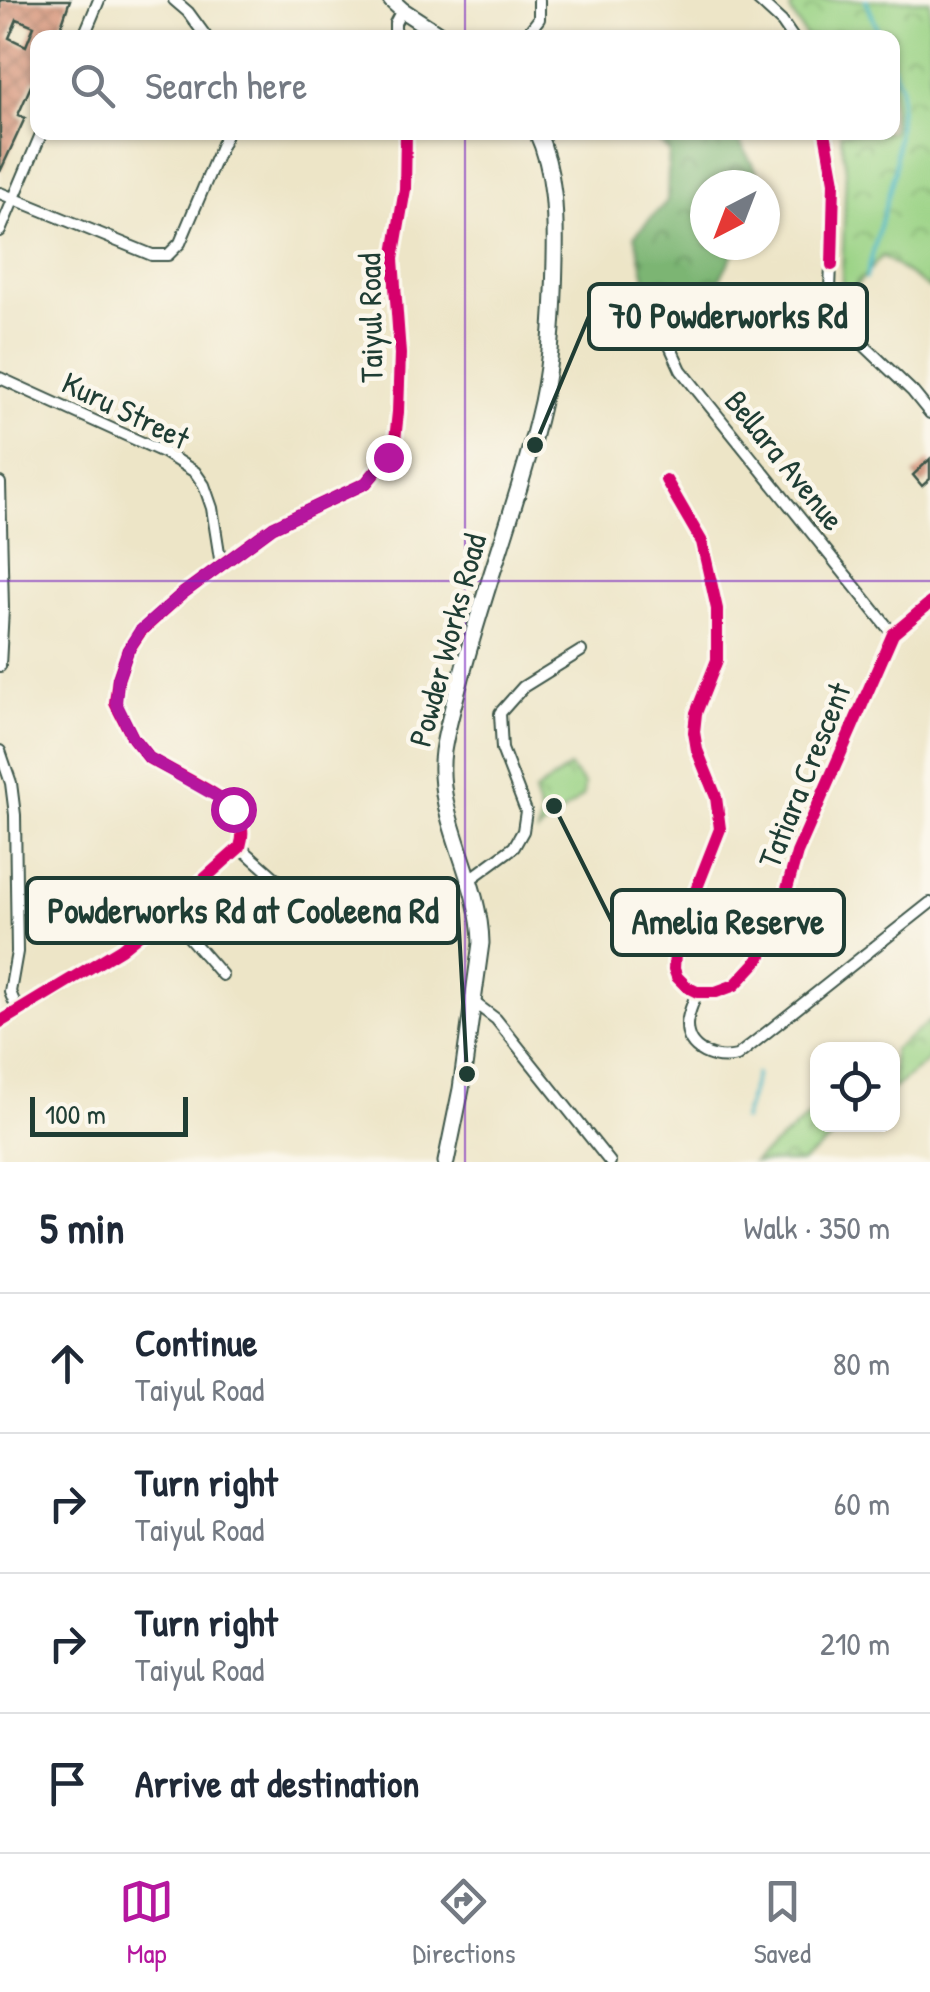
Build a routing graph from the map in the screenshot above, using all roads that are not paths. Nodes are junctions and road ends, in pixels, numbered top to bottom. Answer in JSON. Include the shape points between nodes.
{"nodes":[{"id":1,"x":99,"y":0,"type":"edge"},
{"id":2,"x":174,"y":0,"type":"edge"},
{"id":3,"x":539,"y":0,"type":"edge"},
{"id":4,"x":758,"y":0,"type":"edge"},
{"id":5,"x":397,"y":5,"type":"edge"},
{"id":6,"x":86,"y":30,"type":"edge"},
{"id":7,"x":200,"y":30,"type":"edge"},
{"id":8,"x":395,"y":30,"type":"edge"},
{"id":9,"x":433,"y":30,"type":"edge"},
{"id":10,"x":530,"y":30,"type":"edge"},
{"id":11,"x":788,"y":30,"type":"edge"},
{"id":12,"x":39,"y":140,"type":"edge"},
{"id":13,"x":224,"y":140,"type":"edge"},
{"id":14,"x":406,"y":140,"type":"edge"},
{"id":15,"x":540,"y":140,"type":"edge"},
{"id":16,"x":826,"y":140,"type":"edge"},
{"id":17,"x":0,"y":193,"type":"edge"},
{"id":18,"x":13,"y":199,"type":"junction"},
{"id":19,"x":0,"y":230,"type":"edge"},
{"id":20,"x":673,"y":305,"type":"dead end"},
{"id":21,"x":0,"y":378,"type":"edge"},
{"id":22,"x":930,"y":413,"type":"edge"},
{"id":23,"x":666,"y":480,"type":"dead end"},
{"id":24,"x":0,"y":483,"type":"edge"},
{"id":25,"x":1,"y":536,"type":"edge"},
{"id":26,"x":221,"y":565,"type":"junction"},
{"id":27,"x":930,"y":603,"type":"edge"},
{"id":28,"x":893,"y":634,"type":"junction"},
{"id":29,"x":582,"y":650,"type":"dead end"},
{"id":30,"x":0,"y":666,"type":"edge"},
{"id":31,"x":0,"y":751,"type":"edge"},
{"id":32,"x":240,"y":847,"type":"junction"},
{"id":33,"x":469,"y":880,"type":"junction"},
{"id":34,"x":930,"y":903,"type":"edge"},
{"id":35,"x":306,"y":904,"type":"dead end"},
{"id":36,"x":167,"y":912,"type":"junction"},
{"id":37,"x":222,"y":975,"type":"dead end"},
{"id":38,"x":697,"y":992,"type":"junction"},
{"id":39,"x":472,"y":1001,"type":"junction"},
{"id":40,"x":18,"y":1011,"type":"junction"},
{"id":41,"x":0,"y":1022,"type":"edge"},
{"id":42,"x":446,"y":1162,"type":"edge"},
{"id":43,"x":610,"y":1162,"type":"edge"}],
"edges":[{"from":1,"to":6,"type":"street"},
{"from":2,"to":7,"type":"street"},
{"from":3,"to":10,"type":"street"},
{"from":4,"to":11,"type":"street"},
{"from":5,"to":8,"type":"street"},
{"from":5,"to":9,"type":"main road"},
{"from":12,"to":18,"type":"street"},
{"from":13,"to":18,"type":"street","via":[[180,243],[168,254],[152,255]]},
{"from":14,"to":26,"type":"street","name":"Taiyul Road","via":[[393,259],[398,412],[388,457],[366,483],[273,527]]},
{"from":15,"to":33,"type":"main road","name":"Powder Works Road","via":[[556,225],[547,373],[472,635],[441,773]]},
{"from":16,"to":22,"type":"street","via":[[834,182],[834,308],[846,329]]},
{"from":17,"to":18,"type":"street"},
{"from":18,"to":19,"type":"street"},
{"from":20,"to":28,"type":"street","name":"Bellara Avenue","via":[[670,346],[681,370]]},
{"from":21,"to":26,"type":"street","name":"Kuru Street","via":[[195,472],[212,508]]},
{"from":23,"to":38,"type":"street","name":"Tatiara Crescent","via":[[702,542],[717,609],[717,660],[694,732],[720,830],[674,969]]},
{"from":24,"to":25,"type":"street"},
{"from":25,"to":30,"type":"street"},
{"from":26,"to":32,"type":"street","name":"Taiyul Road","via":[[140,631],[118,679],[116,703],[149,758],[233,809],[244,834]]},
{"from":27,"to":28,"type":"street","name":"Tatiara Crescent"},
{"from":28,"to":38,"type":"street","name":"Tatiara Crescent","via":[[796,853],[778,920],[759,959],[734,985]]},
{"from":29,"to":33,"type":"street","via":[[523,687],[500,713],[502,749],[526,811],[523,830],[514,847]]},
{"from":31,"to":40,"type":"street","via":[[16,815],[17,952],[10,992]]},
{"from":32,"to":35,"type":"street"},
{"from":32,"to":36,"type":"street"},
{"from":33,"to":39,"type":"main road","name":"Powder Works Road","via":[[481,921]]},
{"from":34,"to":38,"type":"street","via":[[737,1056],[714,1058],[694,1043],[687,1025]]},
{"from":36,"to":37,"type":"street"},
{"from":36,"to":40,"type":"street"},
{"from":39,"to":42,"type":"main road","name":"Powder Works Road"},
{"from":39,"to":43,"type":"street","via":[[496,1019]]},
{"from":40,"to":41,"type":"street"}]}
